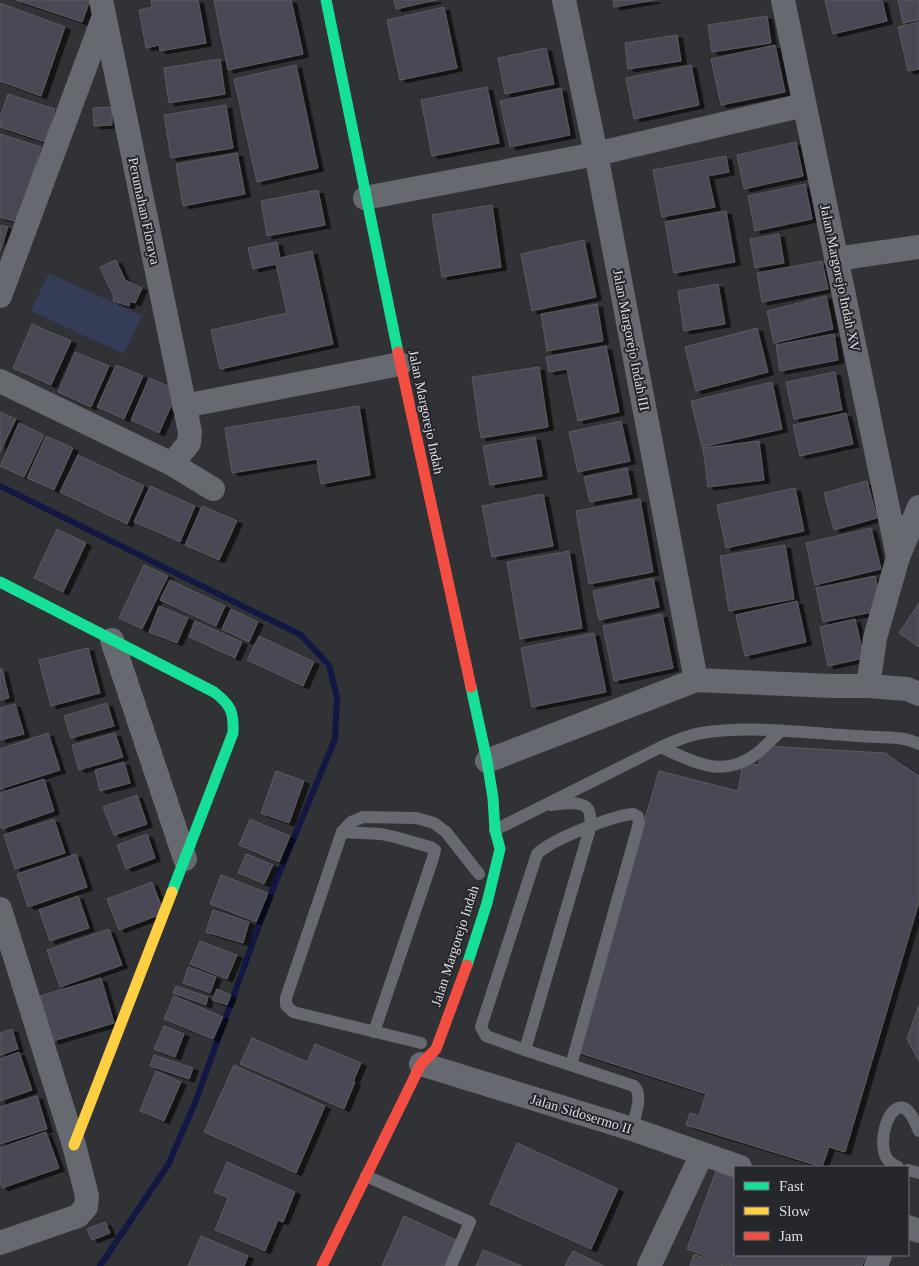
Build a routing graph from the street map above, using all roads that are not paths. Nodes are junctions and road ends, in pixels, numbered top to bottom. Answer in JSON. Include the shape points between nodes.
{"nodes":[{"id":1,"x":326,"y":0,"type":"edge"},
{"id":2,"x":564,"y":0,"type":"edge"},
{"id":3,"x":784,"y":0,"type":"edge"},
{"id":4,"x":103,"y":8,"type":"edge"},
{"id":5,"x":804,"y":106,"type":"junction"},
{"id":6,"x":596,"y":154,"type":"junction"},
{"id":7,"x":365,"y":198,"type":"junction"},
{"id":8,"x":919,"y":247,"type":"edge"},
{"id":9,"x":836,"y":259,"type":"junction"},
{"id":10,"x":0,"y":296,"type":"edge"},
{"id":11,"x":400,"y":364,"type":"junction"},
{"id":12,"x":0,"y":381,"type":"edge"},
{"id":13,"x":184,"y":406,"type":"junction"},
{"id":14,"x":172,"y":464,"type":"junction"},
{"id":15,"x":213,"y":489,"type":"dead end"},
{"id":16,"x":919,"y":507,"type":"edge"},
{"id":17,"x":898,"y":557,"type":"junction"},
{"id":18,"x":0,"y":582,"type":"edge"},
{"id":19,"x":112,"y":640,"type":"junction"},
{"id":20,"x":696,"y":680,"type":"junction"},
{"id":21,"x":868,"y":686,"type":"junction"},
{"id":22,"x":919,"y":694,"type":"edge"},
{"id":23,"x":780,"y":732,"type":"junction"},
{"id":24,"x":919,"y":744,"type":"edge"},
{"id":25,"x":661,"y":747,"type":"junction"},
{"id":26,"x":487,"y":761,"type":"junction"},
{"id":27,"x":548,"y":805,"type":"junction"},
{"id":28,"x":591,"y":825,"type":"junction"},
{"id":29,"x":496,"y":830,"type":"junction"},
{"id":30,"x":342,"y":832,"type":"junction"},
{"id":31,"x":185,"y":859,"type":"junction"},
{"id":32,"x":477,"y":879,"type":"joint"},
{"id":33,"x":0,"y":909,"type":"edge"},
{"id":34,"x":374,"y":1032,"type":"junction"},
{"id":35,"x":422,"y":1047,"type":"junction"},
{"id":36,"x":525,"y":1050,"type":"junction"},
{"id":37,"x":571,"y":1065,"type":"junction"},
{"id":38,"x":632,"y":1129,"type":"junction"},
{"id":39,"x":919,"y":1131,"type":"edge"},
{"id":40,"x":74,"y":1145,"type":"junction"},
{"id":41,"x":702,"y":1154,"type":"junction"},
{"id":42,"x":737,"y":1166,"type":"edge"},
{"id":43,"x":897,"y":1166,"type":"edge"},
{"id":44,"x":366,"y":1176,"type":"junction"},
{"id":45,"x":0,"y":1243,"type":"edge"},
{"id":46,"x":323,"y":1266,"type":"edge"},
{"id":47,"x":451,"y":1266,"type":"edge"},
{"id":48,"x":650,"y":1266,"type":"edge"}],
"edges":[{"from":1,"to":7,"type":"main road","name":"Jalan Margorejo Indah"},
{"from":2,"to":6,"type":"street","name":"Jalan Margorejo Indah III"},
{"from":3,"to":5,"type":"street","name":"Jalan Margorejo Indah XV"},
{"from":4,"to":10,"type":"street","name":"Perumahan Floraya"},
{"from":4,"to":13,"type":"street","name":"Perumahan Floraya"},
{"from":5,"to":6,"type":"street"},
{"from":5,"to":9,"type":"street","name":"Jalan Margorejo Indah XV"},
{"from":6,"to":7,"type":"street"},
{"from":6,"to":20,"type":"street","name":"Jalan Margorejo Indah III"},
{"from":7,"to":11,"type":"main road","name":"Jalan Margorejo Indah"},
{"from":8,"to":9,"type":"street"},
{"from":9,"to":17,"type":"street","name":"Jalan Margorejo Indah XV"},
{"from":11,"to":13,"type":"street"},
{"from":11,"to":26,"type":"main road","name":"Jalan Margorejo Indah"},
{"from":12,"to":14,"type":"street"},
{"from":13,"to":14,"type":"street","name":"Perumahan Floraya","via":[[191,437]]},
{"from":14,"to":15,"type":"street"},
{"from":16,"to":17,"type":"street"},
{"from":17,"to":21,"type":"street","via":[[875,638]]},
{"from":18,"to":19,"type":"main road"},
{"from":19,"to":31,"type":"street"},
{"from":19,"to":31,"type":"main road","via":[[214,692],[232,708],[235,718],[233,733]]},
{"from":20,"to":21,"type":"street"},
{"from":20,"to":26,"type":"street"},
{"from":21,"to":22,"type":"street","via":[[907,689]]},
{"from":23,"to":24,"type":"lane","via":[[897,738]]},
{"from":23,"to":25,"type":"lane","via":[[733,730],[701,733]]},
{"from":23,"to":25,"type":"lane","via":[[751,758],[731,766],[711,767],[692,762]]},
{"from":25,"to":27,"type":"lane"},
{"from":26,"to":29,"type":"main road","name":"Jalan Margorejo Indah"},
{"from":27,"to":28,"type":"lane","via":[[586,806]]},
{"from":27,"to":29,"type":"lane"},
{"from":28,"to":36,"type":"lane"},
{"from":28,"to":36,"type":"lane","via":[[537,854],[482,1022],[481,1029],[486,1036]]},
{"from":28,"to":37,"type":"lane","via":[[633,814],[639,823]]},
{"from":29,"to":32,"type":"main road","name":"Jalan Margorejo Indah","via":[[485,851]]},
{"from":29,"to":35,"type":"main road","name":"Jalan Margorejo Indah","via":[[500,849],[470,957],[436,1049]]},
{"from":30,"to":32,"type":"lane","via":[[351,822],[363,817],[416,818],[434,823],[446,832]]},
{"from":30,"to":34,"type":"lane","via":[[285,1002],[293,1012]]},
{"from":30,"to":34,"type":"lane","via":[[396,837],[435,850]]},
{"from":31,"to":40,"type":"main road"},
{"from":33,"to":40,"type":"street"},
{"from":34,"to":35,"type":"lane"},
{"from":35,"to":38,"type":"street","name":"Jalan Sidosermo II"},
{"from":35,"to":44,"type":"main road","name":"Jalan Margorejo Indah"},
{"from":36,"to":37,"type":"lane"},
{"from":37,"to":38,"type":"lane","via":[[628,1083],[637,1089],[639,1099]]},
{"from":38,"to":41,"type":"street","name":"Jalan Sidosermo II"},
{"from":39,"to":43,"type":"lane","via":[[905,1109],[900,1108],[887,1119],[883,1147],[888,1160]]},
{"from":40,"to":45,"type":"street","via":[[87,1196],[83,1212]]},
{"from":41,"to":42,"type":"street","name":"Jalan Sidosermo II"},
{"from":41,"to":48,"type":"street"},
{"from":44,"to":46,"type":"main road","name":"Jalan Margorejo Indah"},
{"from":44,"to":47,"type":"lane","via":[[470,1222]]}]}
